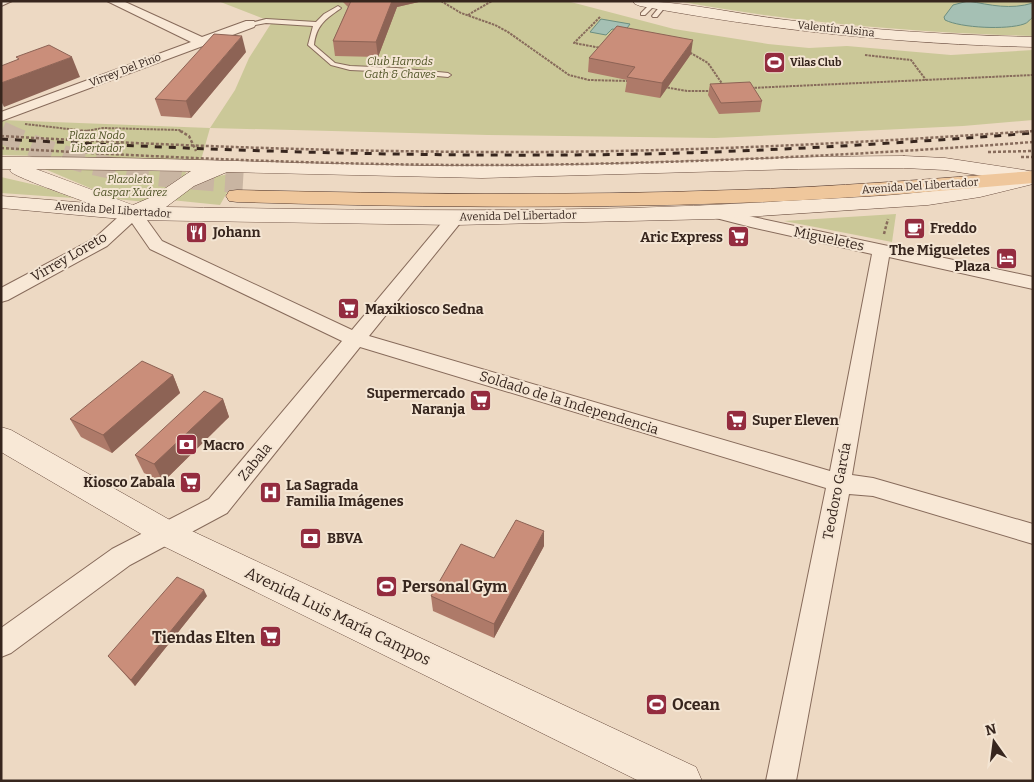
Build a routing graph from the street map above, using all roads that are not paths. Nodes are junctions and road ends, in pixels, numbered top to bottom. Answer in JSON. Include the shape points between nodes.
{"nodes":[{"id":1,"x":6,"y":1,"type":"edge"},
{"id":2,"x":113,"y":1,"type":"edge"},
{"id":3,"x":1,"y":3,"type":"edge"},
{"id":4,"x":338,"y":8,"type":"dead end"},
{"id":5,"x":651,"y":8,"type":"edge"},
{"id":6,"x":250,"y":24,"type":"joint"},
{"id":7,"x":316,"y":24,"type":"junction"},
{"id":8,"x":200,"y":41,"type":"junction"},
{"id":9,"x":1033,"y":42,"type":"edge"},
{"id":10,"x":448,"y":75,"type":"dead end"},
{"id":11,"x":1,"y":117,"type":"edge"},
{"id":12,"x":1,"y":163,"type":"edge"},
{"id":13,"x":1,"y":166,"type":"edge"},
{"id":14,"x":1033,"y":177,"type":"edge"},
{"id":15,"x":236,"y":182,"type":"junction"},
{"id":16,"x":1,"y":202,"type":"edge"},
{"id":17,"x":714,"y":212,"type":"junction"},
{"id":18,"x":133,"y":213,"type":"junction"},
{"id":19,"x":455,"y":218,"type":"junction"},
{"id":20,"x":881,"y":251,"type":"junction"},
{"id":21,"x":1033,"y":283,"type":"edge"},
{"id":22,"x":1,"y":296,"type":"edge"},
{"id":23,"x":354,"y":339,"type":"junction"},
{"id":24,"x":1,"y":438,"type":"edge"},
{"id":25,"x":838,"y":483,"type":"junction"},
{"id":26,"x":166,"y":533,"type":"junction"},
{"id":27,"x":1033,"y":534,"type":"edge"},
{"id":28,"x":1,"y":644,"type":"edge"},
{"id":29,"x":682,"y":781,"type":"edge"},
{"id":30,"x":781,"y":781,"type":"edge"}],
"edges":[{"from":1,"to":3,"type":"street"},
{"from":2,"to":8,"type":"street"},
{"from":4,"to":7,"type":"lane"},
{"from":5,"to":9,"type":"main road","name":"Valentín Alsina","via":[[856,32]]},
{"from":6,"to":7,"type":"lane","via":[[266,21]]},
{"from":6,"to":8,"type":"street","name":"Virrey Del Pino"},
{"from":7,"to":10,"type":"lane","via":[[311,45],[333,64]]},
{"from":8,"to":11,"type":"street","name":"Virrey Del Pino"},
{"from":12,"to":15,"type":"main road","name":"Avenida Del Libertador","via":[[196,166]]},
{"from":13,"to":18,"type":"main road","via":[[64,184]]},
{"from":14,"to":15,"type":"main road","name":"Avenida Del Libertador","via":[[952,165],[904,162],[398,172]]},
{"from":14,"to":15,"type":"main road","name":"Avenida Del Libertador","via":[[874,190],[604,201],[380,201]]},
{"from":14,"to":17,"type":"main road","name":"Avenida Del Libertador","via":[[949,197]]},
{"from":15,"to":18,"type":"main road","via":[[200,175],[162,201]]},
{"from":16,"to":18,"type":"main road","name":"Avenida Del Libertador"},
{"from":17,"to":19,"type":"main road","name":"Avenida Del Libertador"},
{"from":17,"to":20,"type":"street","name":"Migueletes"},
{"from":18,"to":19,"type":"main road","name":"Avenida Del Libertador"},
{"from":18,"to":22,"type":"street","name":"Virrey Loreto","via":[[101,242]]},
{"from":18,"to":23,"type":"street","name":"Soldado de la Independencia","via":[[156,245]]},
{"from":19,"to":23,"type":"street","name":"Zabala"},
{"from":20,"to":21,"type":"street","name":"Migueletes"},
{"from":20,"to":25,"type":"street","name":"Teodoro García"},
{"from":23,"to":25,"type":"street","name":"Soldado de la Independencia"},
{"from":23,"to":26,"type":"street","name":"Zabala","via":[[218,506]]},
{"from":24,"to":26,"type":"main road","name":"Avenida Luis María Campos"},
{"from":25,"to":27,"type":"street","name":"Soldado de la Independencia","via":[[873,487]]},
{"from":25,"to":30,"type":"street","name":"Teodoro García"},
{"from":26,"to":28,"type":"street","name":"Zabala","via":[[121,557]]},
{"from":26,"to":29,"type":"main road","name":"Avenida Luis María Campos"}]}
